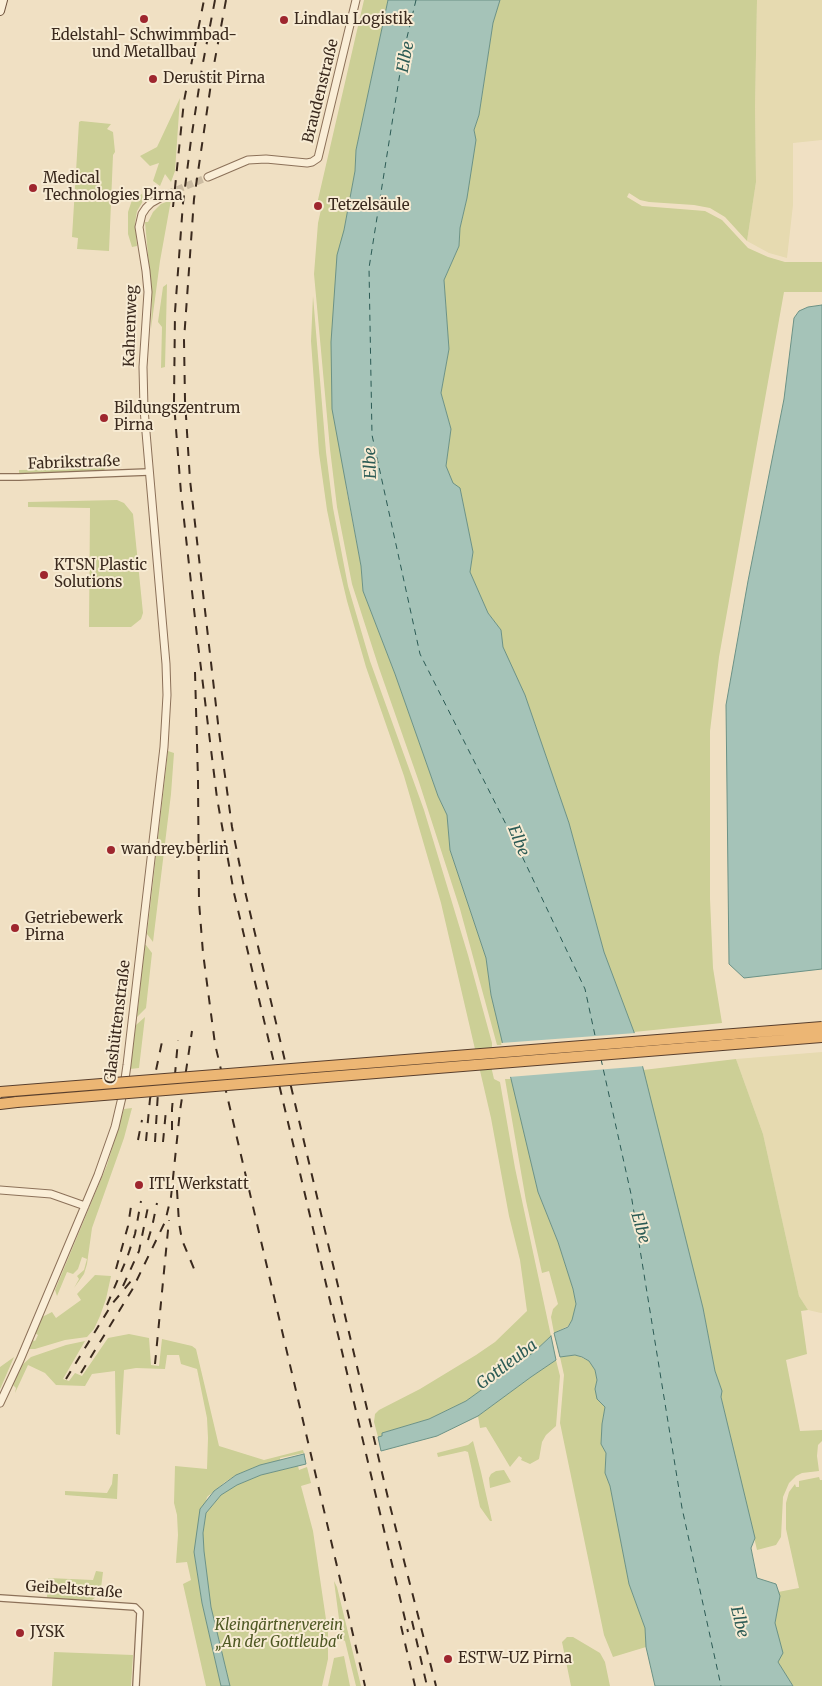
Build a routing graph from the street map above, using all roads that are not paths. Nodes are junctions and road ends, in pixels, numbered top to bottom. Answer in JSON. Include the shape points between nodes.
{"nodes":[{"id":1,"x":3,"y":0,"type":"edge"},
{"id":2,"x":356,"y":0,"type":"edge"},
{"id":3,"x":0,"y":11,"type":"edge"},
{"id":4,"x":208,"y":177,"type":"tunnel mouth"},
{"id":5,"x":167,"y":194,"type":"tunnel mouth"},
{"id":6,"x":148,"y":472,"type":"junction"},
{"id":7,"x":0,"y":476,"type":"edge"},
{"id":8,"x":822,"y":1027,"type":"edge"},
{"id":9,"x":822,"y":1037,"type":"edge"},
{"id":10,"x":0,"y":1092,"type":"edge"},
{"id":11,"x":0,"y":1104,"type":"edge"},
{"id":12,"x":0,"y":1190,"type":"edge"},
{"id":13,"x":85,"y":1206,"type":"junction"},
{"id":14,"x":0,"y":1403,"type":"edge"},
{"id":15,"x":0,"y":1598,"type":"edge"},
{"id":16,"x":136,"y":1686,"type":"edge"}],
"edges":[{"from":1,"to":3,"type":"main road"},
{"from":2,"to":4,"type":"street","name":"Braudenstraße","via":[[318,158],[307,163],[248,160]]},
{"from":5,"to":6,"type":"street","name":"Kahrenweg","via":[[146,208],[139,227],[148,292],[143,388]]},
{"from":6,"to":7,"type":"street","name":"Fabrikstraße"},
{"from":6,"to":13,"type":"street","name":"Glashüttenstraße","via":[[166,664],[164,747],[123,1093],[108,1151]]},
{"from":8,"to":10,"type":"highway","bridge":true},
{"from":9,"to":11,"type":"highway","bridge":true},
{"from":12,"to":13,"type":"street","via":[[51,1194]]},
{"from":13,"to":14,"type":"street","name":"Glashüttenstraße"},
{"from":15,"to":16,"type":"street","name":"Geibeltstraße","via":[[135,1607],[140,1616]]}]}
